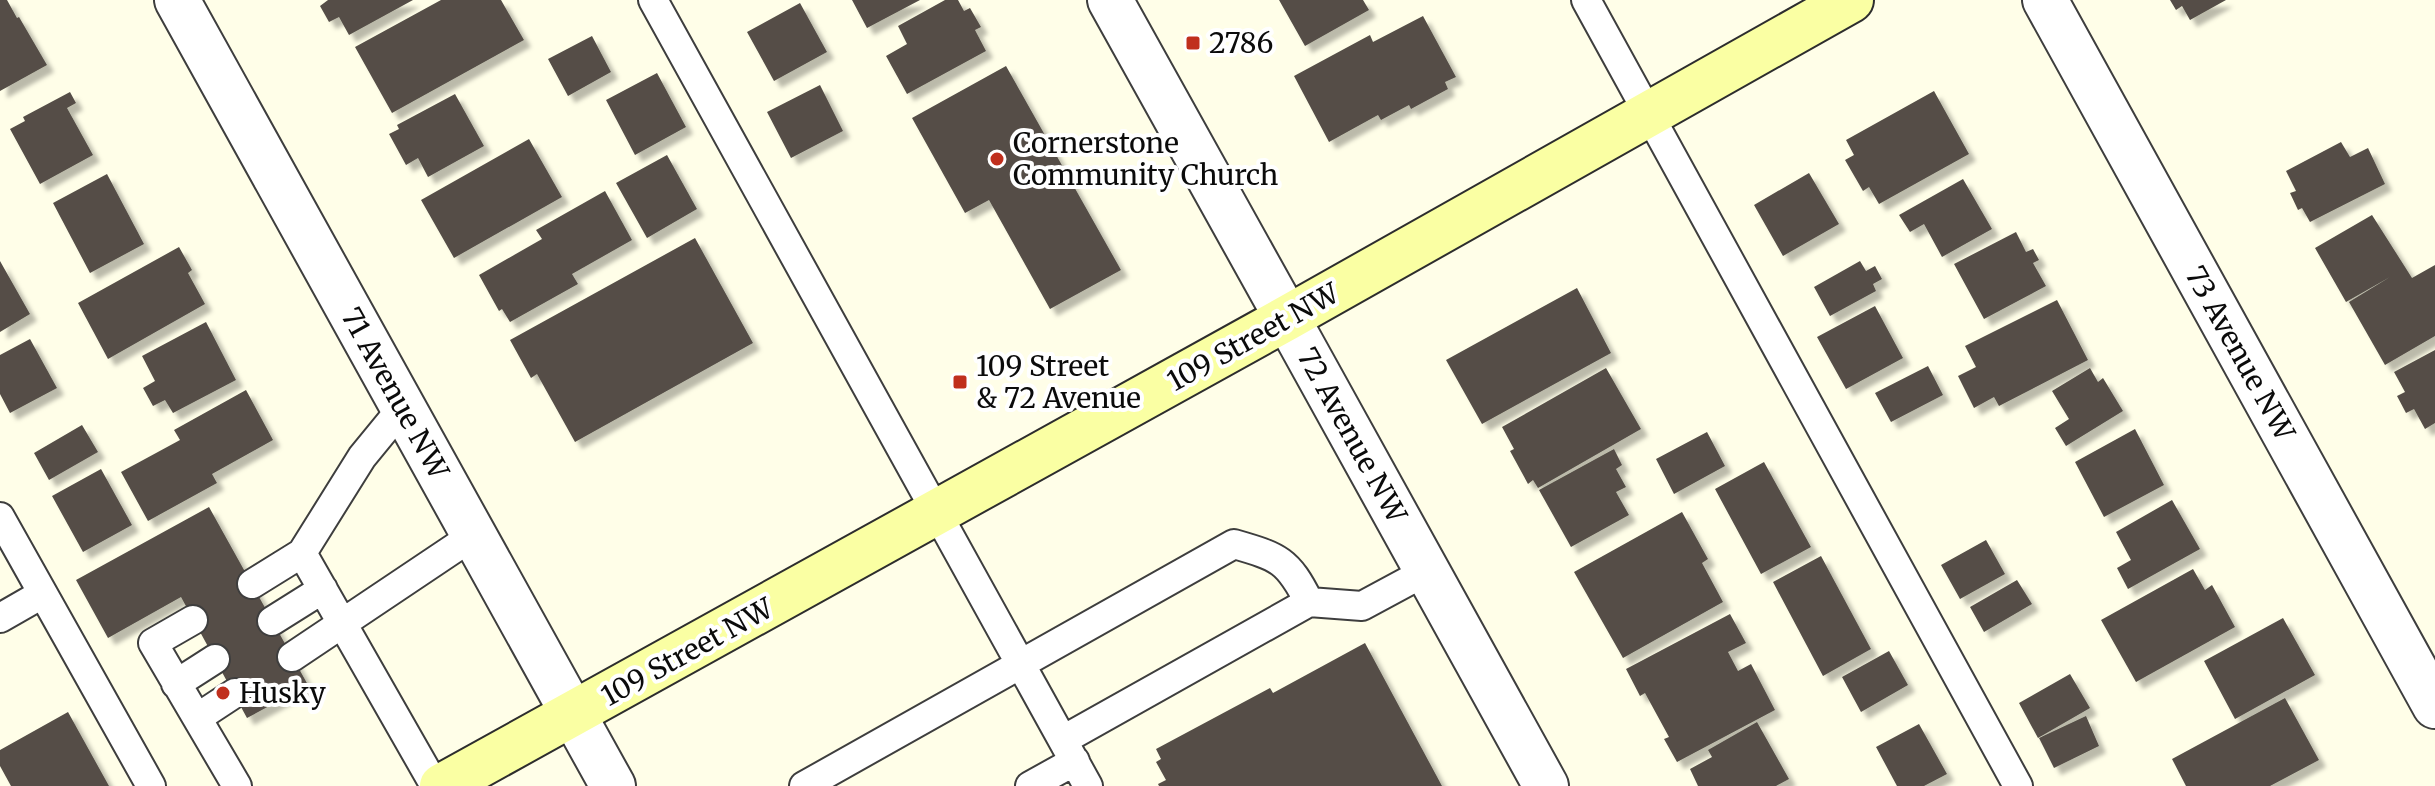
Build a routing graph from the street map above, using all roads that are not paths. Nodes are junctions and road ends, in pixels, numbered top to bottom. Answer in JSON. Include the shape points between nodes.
{"nodes":[{"id":1,"x":177,"y":0,"type":"edge"},
{"id":2,"x":653,"y":0,"type":"edge"},
{"id":3,"x":1110,"y":0,"type":"edge"},
{"id":4,"x":1586,"y":0,"type":"edge"},
{"id":5,"x":1851,"y":0,"type":"edge"},
{"id":6,"x":2045,"y":0,"type":"edge"},
{"id":7,"x":1650,"y":113,"type":"junction"},
{"id":8,"x":1287,"y":318,"type":"junction"},
{"id":9,"x":403,"y":407,"type":"junction"},
{"id":10,"x":939,"y":512,"type":"junction"},
{"id":11,"x":0,"y":517,"type":"edge"},
{"id":12,"x":474,"y":535,"type":"junction"},
{"id":13,"x":302,"y":553,"type":"junction"},
{"id":14,"x":1427,"y":571,"type":"junction"},
{"id":15,"x":252,"y":584,"type":"dead end"},
{"id":16,"x":323,"y":589,"type":"junction"},
{"id":17,"x":42,"y":594,"type":"junction"},
{"id":18,"x":1309,"y":602,"type":"junction"},
{"id":19,"x":0,"y":618,"type":"edge"},
{"id":20,"x":193,"y":620,"type":"dead end"},
{"id":21,"x":272,"y":621,"type":"dead end"},
{"id":22,"x":342,"y":623,"type":"junction"},
{"id":23,"x":292,"y":657,"type":"dead end"},
{"id":24,"x":215,"y":659,"type":"dead end"},
{"id":25,"x":1020,"y":663,"type":"junction"},
{"id":26,"x":176,"y":684,"type":"junction"},
{"id":27,"x":235,"y":693,"type":"dead end"},
{"id":28,"x":2435,"y":706,"type":"edge"},
{"id":29,"x":574,"y":715,"type":"junction"},
{"id":30,"x":197,"y":718,"type":"junction"},
{"id":31,"x":1069,"y":751,"type":"junction"},
{"id":32,"x":151,"y":786,"type":"edge"},
{"id":33,"x":237,"y":786,"type":"edge"},
{"id":34,"x":435,"y":786,"type":"edge"},
{"id":35,"x":442,"y":786,"type":"edge"},
{"id":36,"x":613,"y":786,"type":"edge"},
{"id":37,"x":804,"y":786,"type":"edge"},
{"id":38,"x":1030,"y":786,"type":"edge"},
{"id":39,"x":1088,"y":786,"type":"edge"},
{"id":40,"x":1546,"y":786,"type":"edge"},
{"id":41,"x":2018,"y":786,"type":"edge"}],
"edges":[{"from":1,"to":9,"type":"street","name":"71 Avenue NW"},
{"from":2,"to":10,"type":"lane"},
{"from":3,"to":8,"type":"street","name":"72 Avenue NW"},
{"from":4,"to":7,"type":"lane"},
{"from":5,"to":7,"type":"main road","name":"109 Street NW"},
{"from":6,"to":28,"type":"street","name":"73 Avenue NW"},
{"from":7,"to":8,"type":"main road","name":"109 Street NW"},
{"from":7,"to":41,"type":"lane"},
{"from":8,"to":10,"type":"main road","name":"109 Street NW"},
{"from":8,"to":14,"type":"street","name":"72 Avenue NW"},
{"from":9,"to":12,"type":"street","name":"71 Avenue NW"},
{"from":9,"to":13,"type":"lane","via":[[362,457]]},
{"from":10,"to":25,"type":"lane"},
{"from":10,"to":29,"type":"main road","name":"109 Street NW"},
{"from":11,"to":17,"type":"lane"},
{"from":12,"to":22,"type":"lane"},
{"from":12,"to":29,"type":"street","name":"71 Avenue NW"},
{"from":13,"to":15,"type":"lane"},
{"from":13,"to":16,"type":"lane"},
{"from":14,"to":18,"type":"lane","via":[[1362,606]]},
{"from":14,"to":40,"type":"street","name":"72 Avenue NW"},
{"from":16,"to":21,"type":"lane"},
{"from":16,"to":22,"type":"lane"},
{"from":17,"to":19,"type":"lane"},
{"from":17,"to":32,"type":"lane"},
{"from":18,"to":25,"type":"lane","via":[[1295,573],[1269,554],[1234,544]]},
{"from":18,"to":31,"type":"lane"},
{"from":20,"to":26,"type":"lane","via":[[153,643]]},
{"from":22,"to":23,"type":"lane"},
{"from":22,"to":34,"type":"lane"},
{"from":24,"to":26,"type":"lane"},
{"from":25,"to":31,"type":"lane"},
{"from":25,"to":37,"type":"lane"},
{"from":26,"to":30,"type":"lane"},
{"from":27,"to":30,"type":"lane"},
{"from":29,"to":35,"type":"main road","name":"109 Street NW"},
{"from":29,"to":36,"type":"street","name":"71 Avenue NW"},
{"from":30,"to":33,"type":"lane"},
{"from":31,"to":38,"type":"lane"},
{"from":31,"to":39,"type":"lane"}]}
